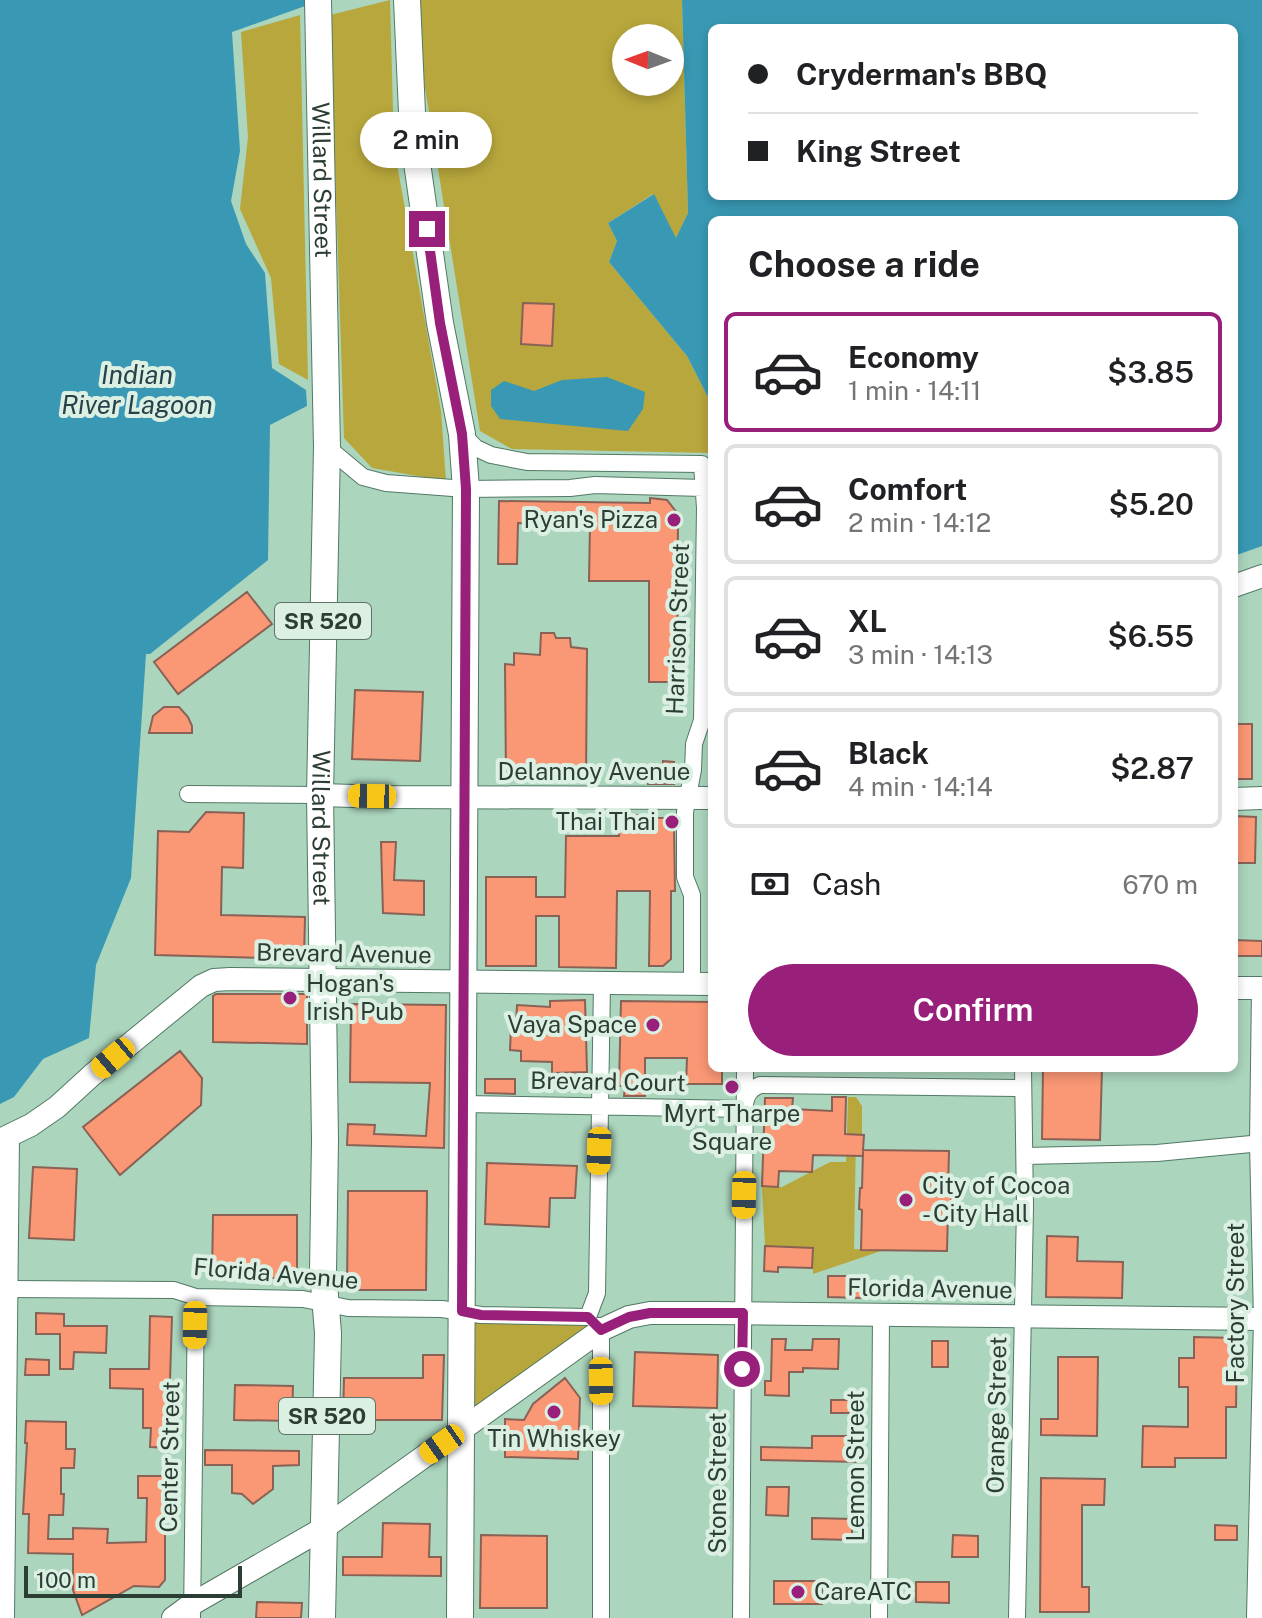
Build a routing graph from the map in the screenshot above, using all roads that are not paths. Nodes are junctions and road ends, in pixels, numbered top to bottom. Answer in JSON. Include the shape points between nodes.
{"nodes":[{"id":1,"x":318,"y":0,"type":"edge"},
{"id":2,"x":407,"y":5,"type":"edge"},
{"id":3,"x":462,"y":434,"type":"junction"},
{"id":4,"x":327,"y":447,"type":"junction"},
{"id":5,"x":704,"y":488,"type":"junction"},
{"id":6,"x":466,"y":489,"type":"junction"},
{"id":7,"x":1262,"y":576,"type":"edge"},
{"id":8,"x":1238,"y":585,"type":"edge"},
{"id":9,"x":188,"y":794,"type":"dead end"},
{"id":10,"x":320,"y":795,"type":"junction"},
{"id":11,"x":465,"y":797,"type":"junction"},
{"id":12,"x":688,"y":797,"type":"junction"},
{"id":13,"x":708,"y":798,"type":"edge"},
{"id":14,"x":1262,"y":798,"type":"edge"},
{"id":15,"x":1238,"y":799,"type":"edge"},
{"id":16,"x":323,"y":980,"type":"junction"},
{"id":17,"x":464,"y":981,"type":"junction"},
{"id":18,"x":602,"y":984,"type":"junction"},
{"id":19,"x":702,"y":984,"type":"edge"},
{"id":20,"x":1238,"y":988,"type":"edge"},
{"id":21,"x":1261,"y":988,"type":"edge"},
{"id":22,"x":745,"y":1072,"type":"edge"},
{"id":23,"x":1023,"y":1072,"type":"edge"},
{"id":24,"x":1023,"y":1088,"type":"junction"},
{"id":25,"x":463,"y":1104,"type":"junction"},
{"id":26,"x":599,"y":1105,"type":"junction"},
{"id":27,"x":744,"y":1109,"type":"junction"},
{"id":28,"x":4,"y":1138,"type":"edge"},
{"id":29,"x":1260,"y":1143,"type":"edge"},
{"id":30,"x":1025,"y":1156,"type":"junction"},
{"id":31,"x":7,"y":1289,"type":"junction"},
{"id":32,"x":196,"y":1297,"type":"junction"},
{"id":33,"x":326,"y":1305,"type":"junction"},
{"id":34,"x":462,"y":1311,"type":"junction"},
{"id":35,"x":743,"y":1313,"type":"junction"},
{"id":36,"x":881,"y":1314,"type":"junction"},
{"id":37,"x":1023,"y":1316,"type":"junction"},
{"id":38,"x":1262,"y":1319,"type":"edge"},
{"id":39,"x":594,"y":1323,"type":"junction"},
{"id":40,"x":461,"y":1429,"type":"junction"},
{"id":41,"x":324,"y":1528,"type":"junction"},
{"id":42,"x":192,"y":1611,"type":"edge"},
{"id":43,"x":3,"y":1618,"type":"edge"},
{"id":44,"x":173,"y":1618,"type":"edge"},
{"id":45,"x":322,"y":1618,"type":"edge"},
{"id":46,"x":460,"y":1618,"type":"edge"},
{"id":47,"x":601,"y":1618,"type":"edge"},
{"id":48,"x":741,"y":1618,"type":"edge"},
{"id":49,"x":879,"y":1618,"type":"edge"},
{"id":50,"x":1017,"y":1618,"type":"edge"},
{"id":51,"x":1255,"y":1618,"type":"edge"}],
"edges":[{"from":1,"to":4,"type":"main road","name":"Willard Street","number":"SR 520"},
{"from":2,"to":3,"type":"main road","via":[[413,135]]},
{"from":3,"to":5,"type":"street","name":"Harrison Street","via":[[491,455],[527,462],[702,464]]},
{"from":3,"to":6,"type":"main road"},
{"from":4,"to":6,"type":"street","via":[[363,477]]},
{"from":4,"to":10,"type":"main road","name":"Willard Street","number":"SR 520"},
{"from":5,"to":6,"type":"street"},
{"from":5,"to":12,"type":"street","name":"Harrison Street","via":[[702,720]]},
{"from":6,"to":11,"type":"main road"},
{"from":7,"to":8,"type":"street"},
{"from":9,"to":10,"type":"street","name":"Delannoy Avenue"},
{"from":10,"to":11,"type":"street","name":"Delannoy Avenue"},
{"from":10,"to":16,"type":"main road","name":"Willard Street","number":"SR 520"},
{"from":11,"to":12,"type":"street","name":"Delannoy Avenue"},
{"from":11,"to":17,"type":"main road"},
{"from":12,"to":13,"type":"street","name":"Delannoy Avenue"},
{"from":12,"to":19,"type":"street","name":"Harrison Street","via":[[685,877],[692,895]]},
{"from":14,"to":15,"type":"street"},
{"from":16,"to":17,"type":"street","name":"Brevard Avenue"},
{"from":16,"to":28,"type":"street","name":"Brevard Avenue","via":[[230,979],[201,986],[57,1107]]},
{"from":16,"to":33,"type":"main road","name":"Willard Street","number":"SR 520"},
{"from":17,"to":18,"type":"street","name":"Brevard Avenue"},
{"from":17,"to":25,"type":"main road"},
{"from":18,"to":19,"type":"street","name":"Brevard Avenue"},
{"from":18,"to":26,"type":"street"},
{"from":20,"to":21,"type":"street"},
{"from":21,"to":29,"type":"street","name":"Factory Street"},
{"from":22,"to":27,"type":"street"},
{"from":23,"to":24,"type":"street","name":"Orange Street"},
{"from":24,"to":27,"type":"street","via":[[760,1085],[751,1089]]},
{"from":24,"to":30,"type":"street","name":"Orange Street"},
{"from":25,"to":26,"type":"street","name":"Brevard Court"},
{"from":25,"to":34,"type":"main road"},
{"from":26,"to":27,"type":"street","name":"Brevard Court"},
{"from":26,"to":39,"type":"street"},
{"from":27,"to":35,"type":"street","name":"Stone Street"},
{"from":28,"to":31,"type":"street"},
{"from":29,"to":30,"type":"street","via":[[1157,1153]]},
{"from":29,"to":38,"type":"street","name":"Factory Street"},
{"from":30,"to":37,"type":"street","name":"Orange Street"},
{"from":31,"to":32,"type":"street","name":"Florida Avenue","via":[[174,1290]]},
{"from":31,"to":43,"type":"street"},
{"from":32,"to":33,"type":"street","name":"Florida Avenue","via":[[303,1299]]},
{"from":32,"to":42,"type":"street","name":"Center Street"},
{"from":33,"to":34,"type":"street","name":"Florida Avenue"},
{"from":33,"to":41,"type":"main road","name":"Willard Street","number":"SR 520"},
{"from":34,"to":39,"type":"street","name":"Florida Avenue"},
{"from":34,"to":40,"type":"main road"},
{"from":35,"to":36,"type":"street","name":"Florida Avenue"},
{"from":35,"to":39,"type":"street","name":"Florida Avenue","via":[[650,1313]]},
{"from":35,"to":48,"type":"street","name":"Stone Street"},
{"from":36,"to":37,"type":"street","name":"Florida Avenue"},
{"from":36,"to":49,"type":"street","name":"Lemon Street"},
{"from":37,"to":38,"type":"street","name":"Florida Avenue"},
{"from":37,"to":50,"type":"street","name":"Orange Street"},
{"from":38,"to":51,"type":"street","name":"Factory Street"},
{"from":39,"to":40,"type":"street"},
{"from":39,"to":47,"type":"street"},
{"from":40,"to":41,"type":"street"},
{"from":40,"to":46,"type":"main road"},
{"from":41,"to":42,"type":"street"},
{"from":41,"to":45,"type":"main road","name":"Willard Street","number":"SR 520"},
{"from":42,"to":44,"type":"street"}]}
